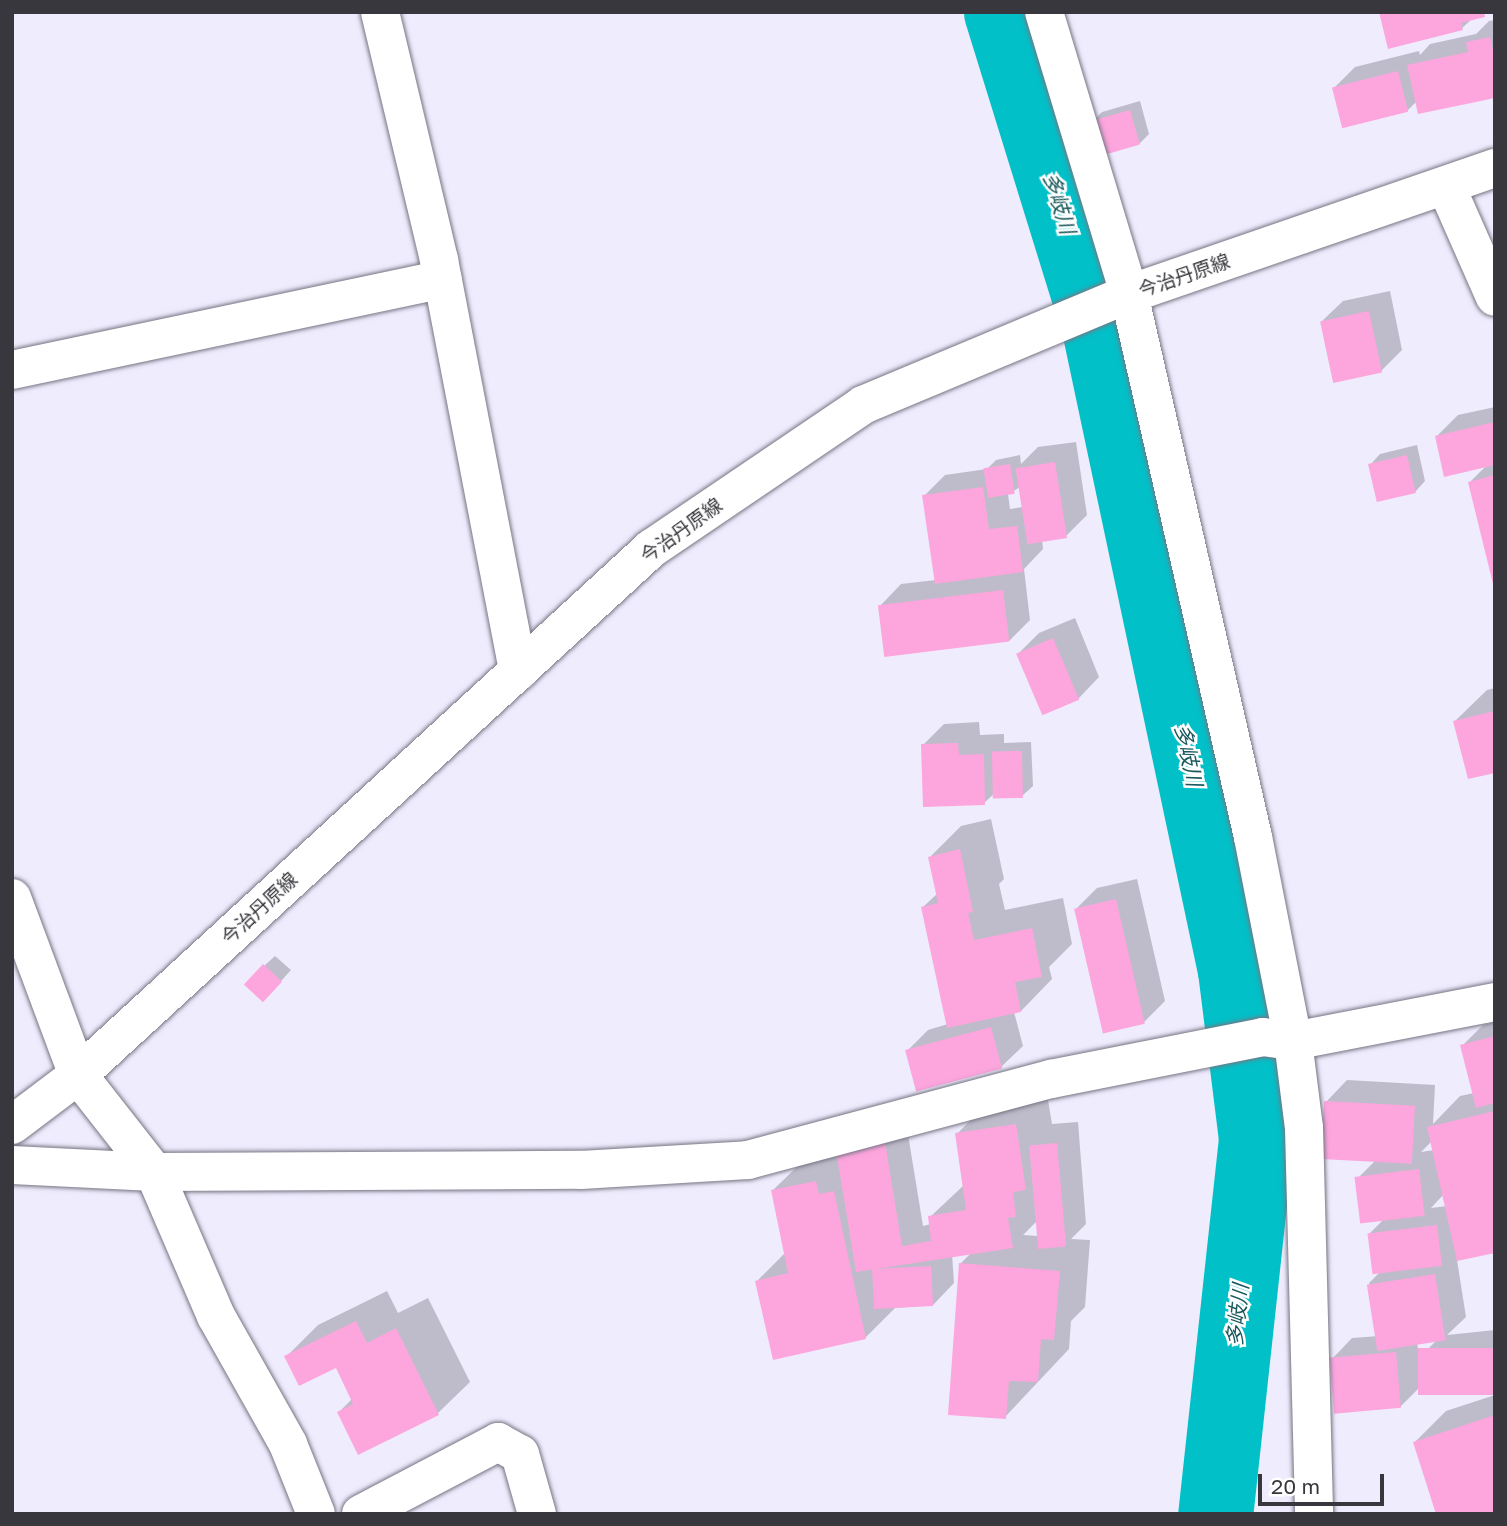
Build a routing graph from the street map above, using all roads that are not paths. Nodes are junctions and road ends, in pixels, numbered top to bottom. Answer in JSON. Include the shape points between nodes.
{"nodes":[{"id":1,"x":380,"y":12,"type":"edge"},
{"id":2,"x":1044,"y":12,"type":"edge"},
{"id":3,"x":1495,"y":168,"type":"edge"},
{"id":4,"x":1446,"y":186,"type":"junction"},
{"id":5,"x":442,"y":279,"type":"junction"},
{"id":6,"x":1129,"y":294,"type":"junction"},
{"id":7,"x":1495,"y":297,"type":"edge"},
{"id":8,"x":12,"y":370,"type":"edge"},
{"id":9,"x":518,"y":671,"type":"junction"},
{"id":10,"x":12,"y":898,"type":"edge"},
{"id":11,"x":1495,"y":1002,"type":"edge"},
{"id":12,"x":1293,"y":1041,"type":"junction"},
{"id":13,"x":78,"y":1075,"type":"junction"},
{"id":14,"x":12,"y":1125,"type":"edge"},
{"id":15,"x":12,"y":1165,"type":"edge"},
{"id":16,"x":155,"y":1172,"type":"junction"},
{"id":17,"x":316,"y":1514,"type":"edge"},
{"id":18,"x":361,"y":1514,"type":"edge"},
{"id":19,"x":537,"y":1514,"type":"edge"},
{"id":20,"x":1314,"y":1514,"type":"edge"}],
"edges":[{"from":1,"to":5,"type":"street"},
{"from":2,"to":6,"type":"street"},
{"from":3,"to":4,"type":"street","name":"今治丹原線"},
{"from":4,"to":6,"type":"street","name":"今治丹原線"},
{"from":4,"to":7,"type":"street"},
{"from":5,"to":8,"type":"street"},
{"from":5,"to":9,"type":"street"},
{"from":6,"to":9,"type":"street","name":"今治丹原線","via":[[863,405],[652,548]]},
{"from":6,"to":12,"type":"street","via":[[1253,837]]},
{"from":9,"to":13,"type":"street","name":"今治丹原線"},
{"from":10,"to":13,"type":"street"},
{"from":11,"to":12,"type":"street"},
{"from":12,"to":16,"type":"street","via":[[1263,1037],[1051,1079],[748,1160],[582,1170]]},
{"from":12,"to":20,"type":"street","via":[[1304,1128]]},
{"from":13,"to":14,"type":"street","name":"今治丹原線"},
{"from":13,"to":16,"type":"street"},
{"from":15,"to":16,"type":"street"},
{"from":16,"to":17,"type":"street","via":[[216,1316],[288,1444]]},
{"from":18,"to":19,"type":"street","via":[[498,1442],[520,1454]]}]}
